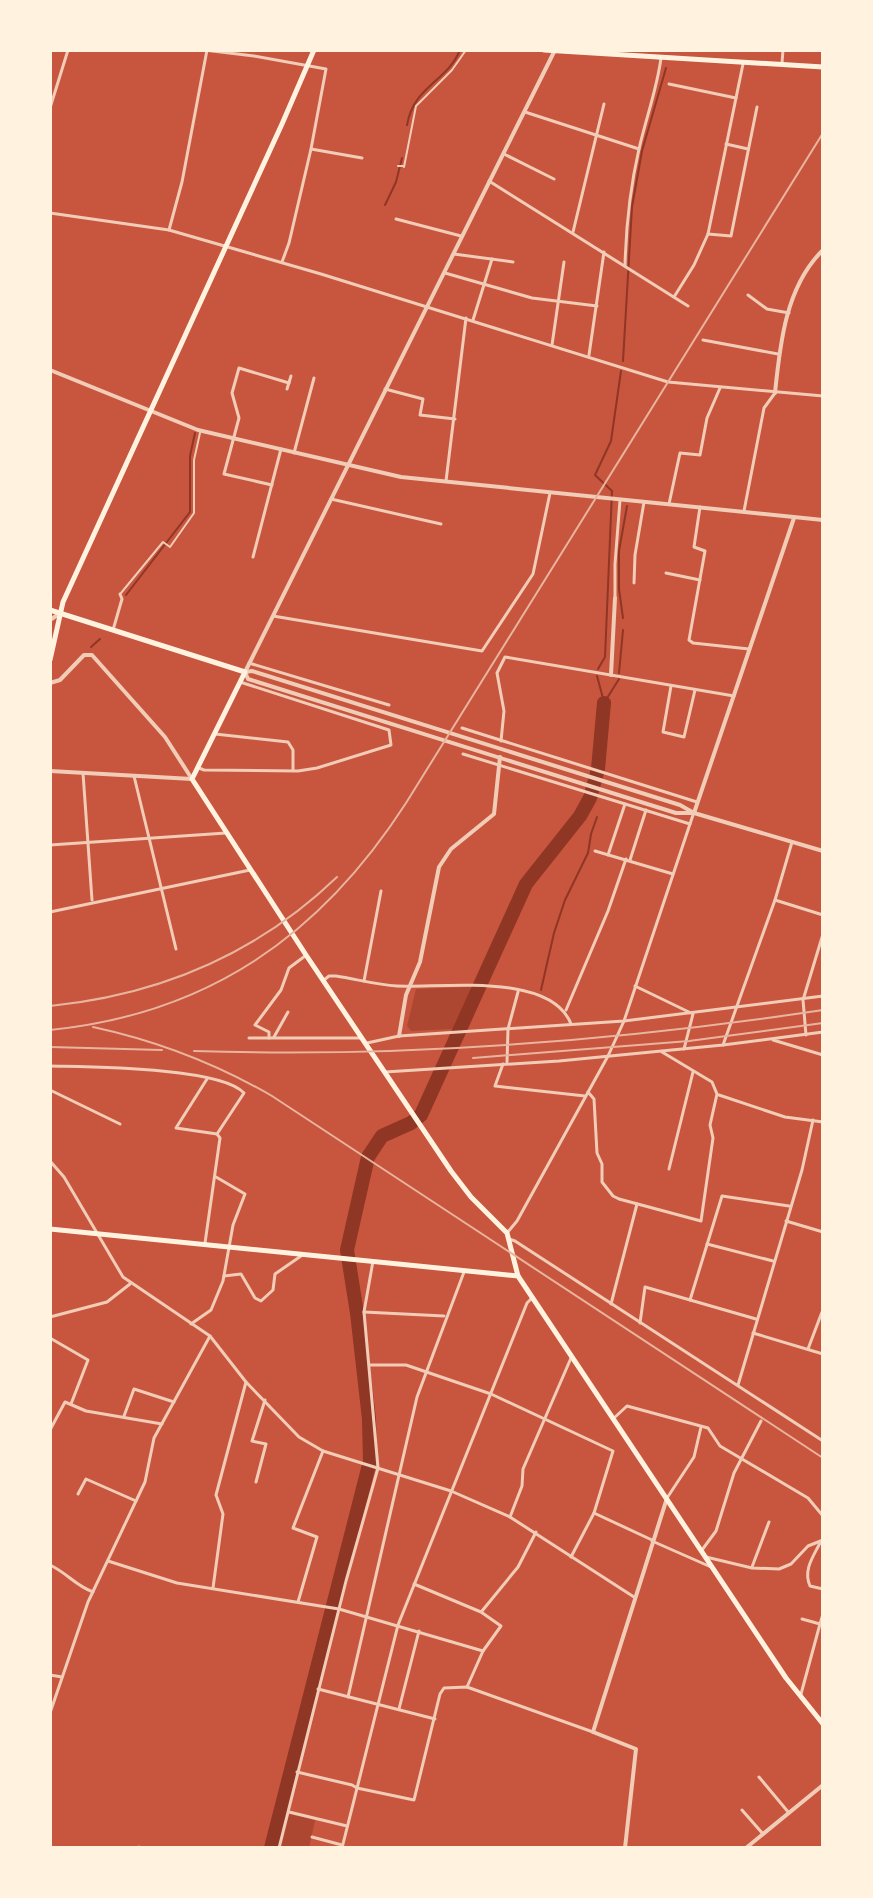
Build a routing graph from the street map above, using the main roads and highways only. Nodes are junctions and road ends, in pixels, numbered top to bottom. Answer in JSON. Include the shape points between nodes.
{"nodes":[{"id":1,"x":314,"y":50,"type":"edge"},
{"id":2,"x":544,"y":50,"type":"edge"},
{"id":3,"x":555,"y":50,"type":"edge"},
{"id":4,"x":823,"y":67,"type":"edge"},
{"id":5,"x":50,"y":610,"type":"edge"},
{"id":6,"x":59,"y":614,"type":"junction"},
{"id":7,"x":50,"y":660,"type":"edge"},
{"id":8,"x":50,"y":1229,"type":"edge"},
{"id":9,"x":518,"y":1276,"type":"junction"},
{"id":10,"x":823,"y":1724,"type":"edge"}],
"edges":[{"from":1,"to":6,"type":"main road"},
{"from":2,"to":3,"type":"main road"},
{"from":3,"to":4,"type":"main road"},
{"from":5,"to":6,"type":"main road"},
{"from":6,"to":7,"type":"main road"},
{"from":6,"to":9,"type":"main road","via":[[245,672],[192,779],[465,1190],[508,1236]]},
{"from":8,"to":9,"type":"main road"},
{"from":9,"to":10,"type":"main road","via":[[800,1698]]}]}
